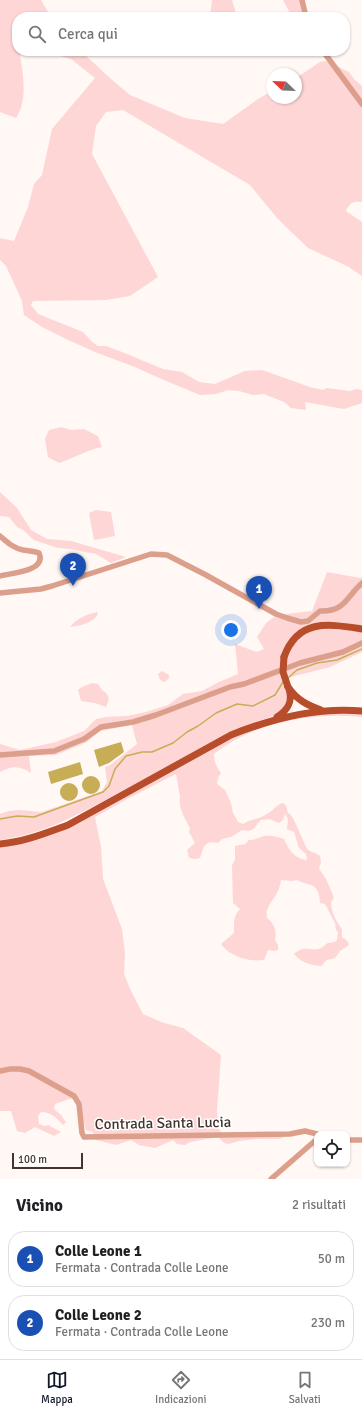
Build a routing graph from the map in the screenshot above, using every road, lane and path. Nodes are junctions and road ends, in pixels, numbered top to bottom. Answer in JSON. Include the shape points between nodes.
{"nodes":[{"id":1,"x":302,"y":0,"type":"edge"},
{"id":2,"x":305,"y":12,"type":"edge"},
{"id":3,"x":327,"y":56,"type":"edge"},
{"id":4,"x":362,"y":104,"type":"edge"},
{"id":5,"x":0,"y":536,"type":"edge"},
{"id":6,"x":0,"y":576,"type":"edge"},
{"id":7,"x":362,"y":583,"type":"edge"},
{"id":8,"x":0,"y":593,"type":"edge"},
{"id":9,"x":361,"y":628,"type":"edge"},
{"id":10,"x":362,"y":643,"type":"edge"},
{"id":11,"x":288,"y":687,"type":"junction"},
{"id":12,"x":323,"y":711,"type":"junction"},
{"id":13,"x":362,"y":711,"type":"edge"},
{"id":14,"x":273,"y":720,"type":"junction"},
{"id":15,"x":0,"y":755,"type":"edge"},
{"id":16,"x":0,"y":844,"type":"edge"},
{"id":17,"x":0,"y":1071,"type":"edge"},
{"id":18,"x":314,"y":1133,"type":"edge"},
{"id":19,"x":350,"y":1140,"type":"edge"},
{"id":20,"x":362,"y":1140,"type":"edge"},
{"id":21,"x":314,"y":1142,"type":"edge"},
{"id":22,"x":271,"y":1179,"type":"edge"}],
"edges":[{"from":1,"to":2,"type":"street"},
{"from":3,"to":4,"type":"street"},
{"from":5,"to":6,"type":"street","via":[[14,548],[39,553],[41,562],[30,569]]},
{"from":7,"to":8,"type":"street","via":[[337,609],[320,612],[311,620],[301,622],[276,614],[166,555],[151,554],[42,589]]},
{"from":9,"to":11,"type":"main road","bridge":true,"via":[[317,626],[302,632],[291,643],[284,657],[283,672]]},
{"from":10,"to":15,"type":"street","via":[[343,652],[300,663],[156,715],[133,722],[101,726],[84,739],[54,751]]},
{"from":11,"to":12,"type":"main road","via":[[306,704]]},
{"from":11,"to":14,"type":"main road","via":[[291,696],[287,708]]},
{"from":12,"to":13,"type":"main road"},
{"from":12,"to":14,"type":"main road"},
{"from":14,"to":16,"type":"main road","via":[[222,740],[68,825],[43,835]]},
{"from":17,"to":18,"type":"street","name":"Contrada Santa Lucia","via":[[29,1071],[74,1096],[79,1104],[84,1137],[290,1134],[305,1131]]},
{"from":19,"to":20,"type":"street"},
{"from":21,"to":22,"type":"street"}]}
